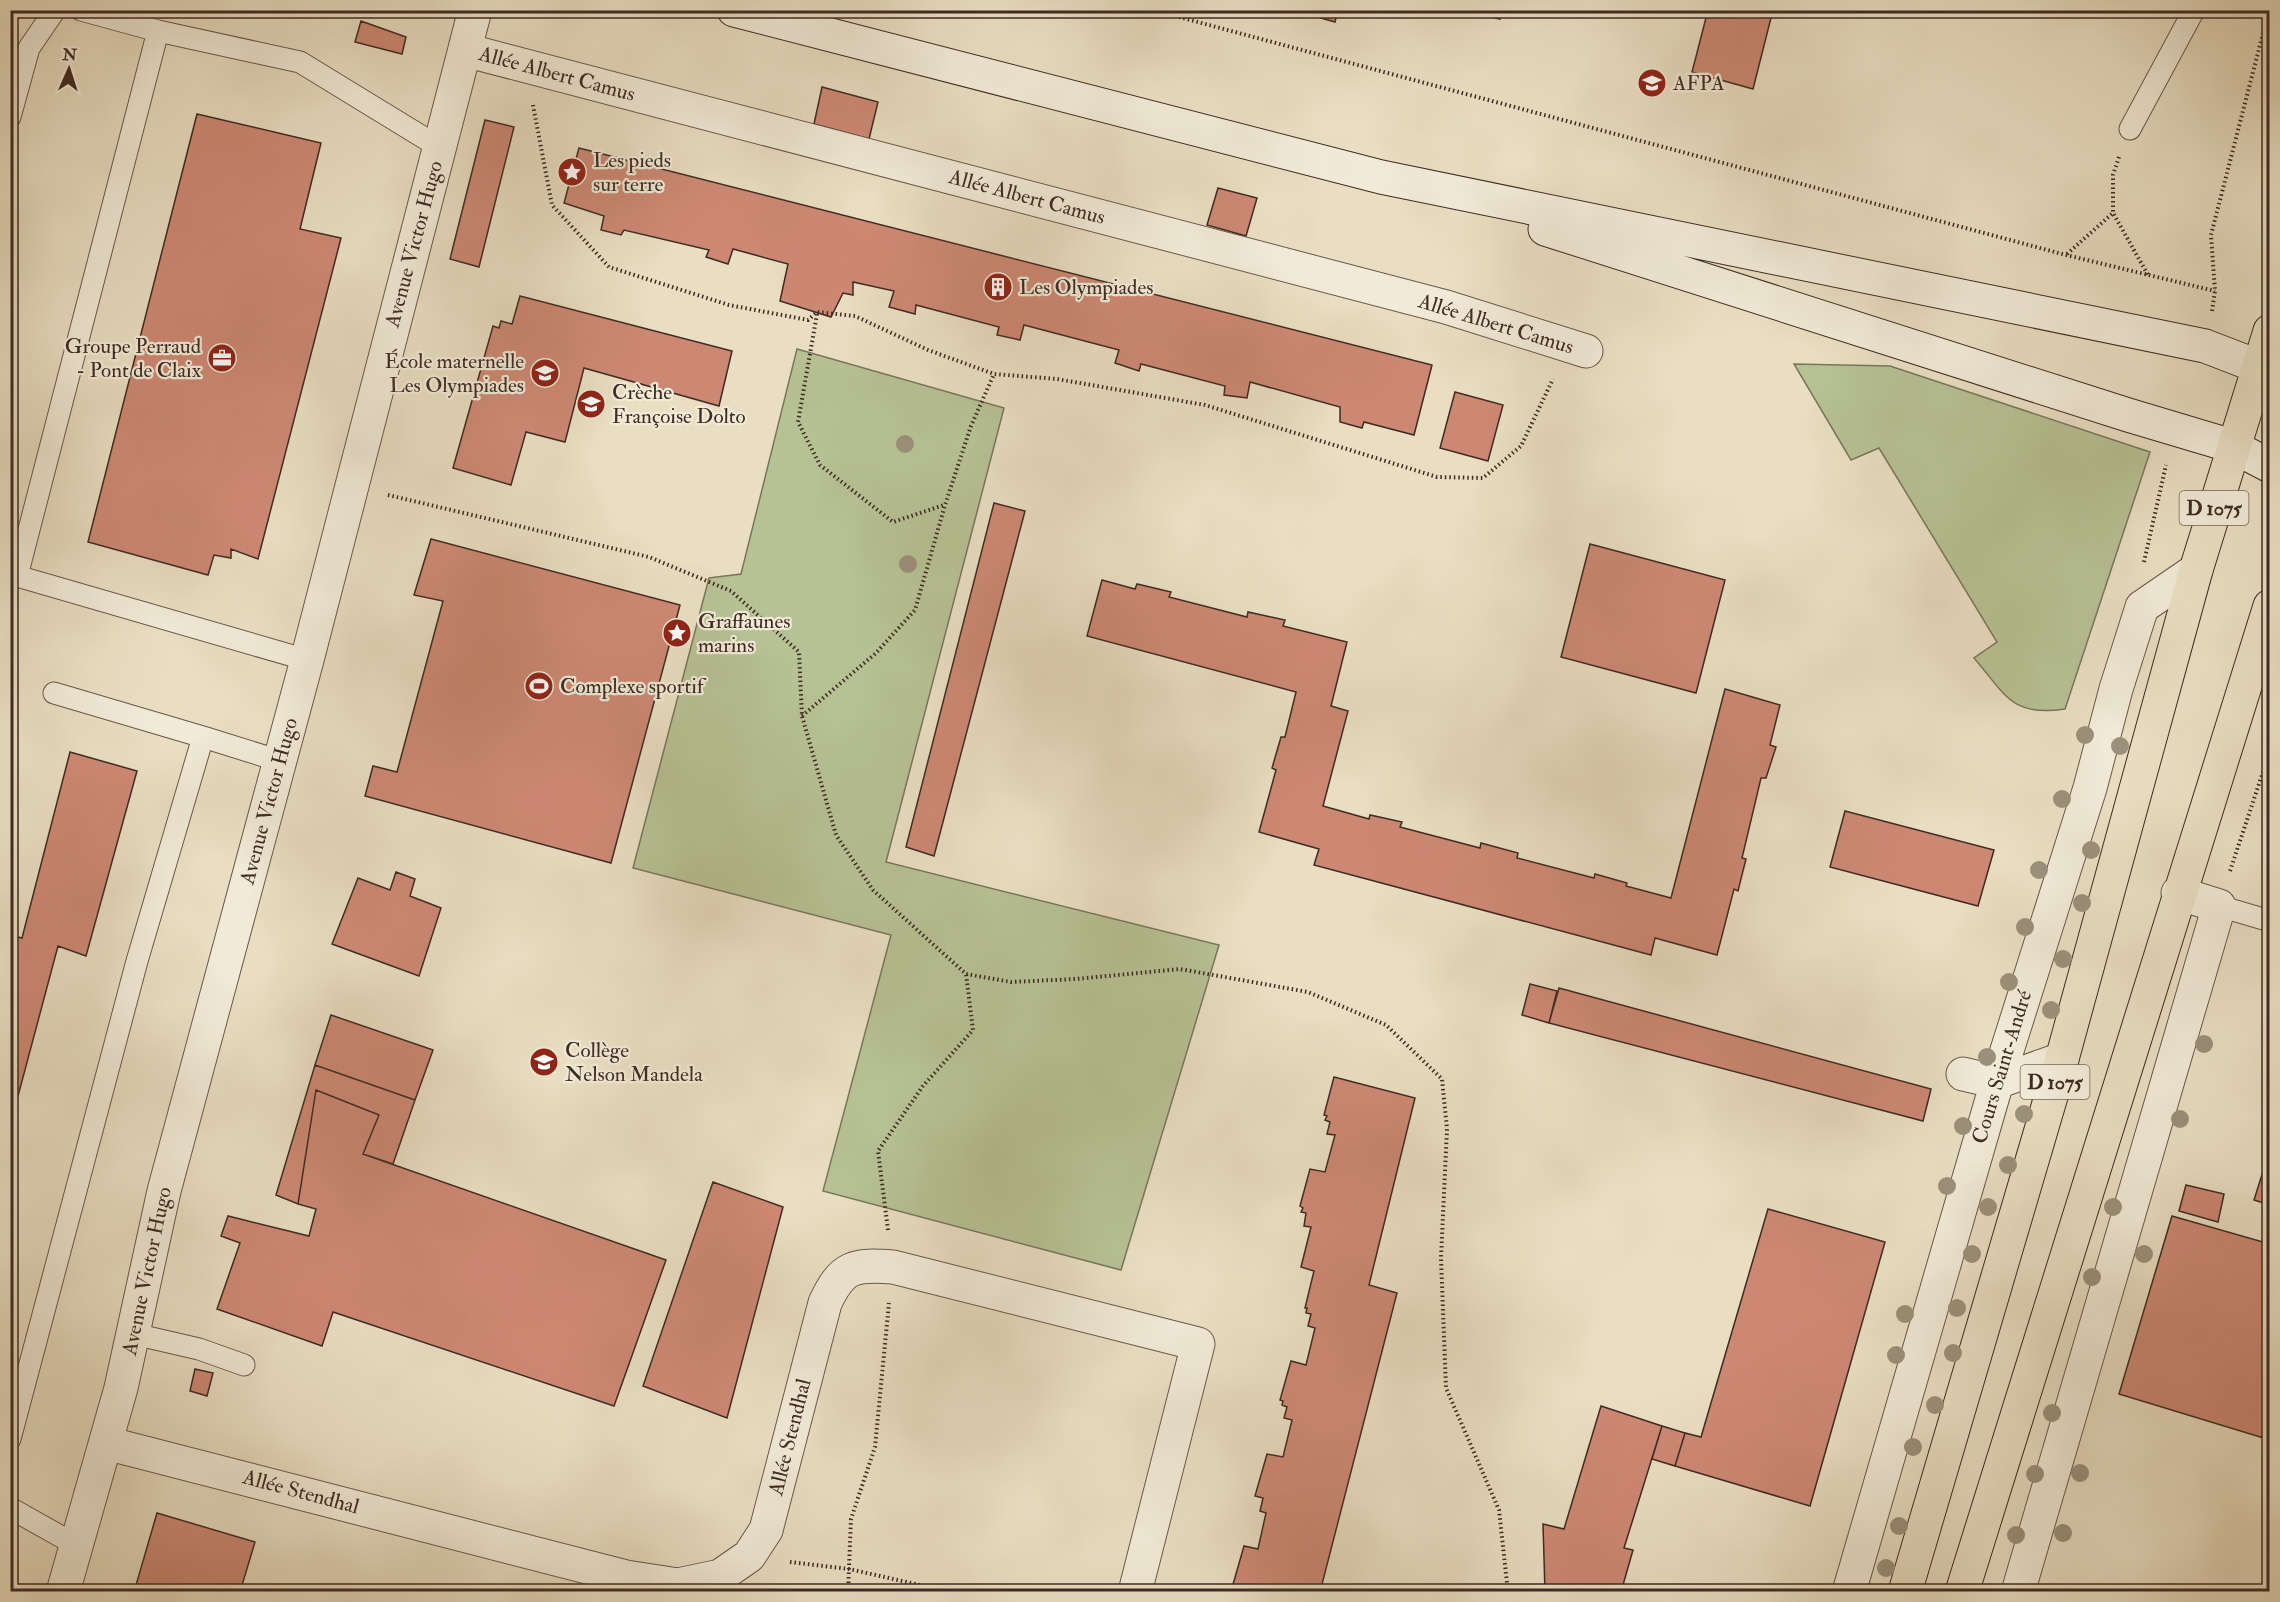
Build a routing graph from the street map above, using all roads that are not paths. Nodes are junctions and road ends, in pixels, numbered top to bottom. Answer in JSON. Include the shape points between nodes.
{"nodes":[{"id":1,"x":55,"y":10,"type":"edge"},
{"id":2,"x":81,"y":10,"type":"edge"},
{"id":3,"x":475,"y":10,"type":"edge"},
{"id":4,"x":734,"y":10,"type":"edge"},
{"id":5,"x":2194,"y":10,"type":"edge"},
{"id":6,"x":158,"y":31,"type":"junction"},
{"id":7,"x":465,"y":50,"type":"junction"},
{"id":8,"x":10,"y":117,"type":"edge"},
{"id":9,"x":2130,"y":129,"type":"road end"},
{"id":10,"x":440,"y":147,"type":"junction"},
{"id":11,"x":1381,"y":177,"type":"junction"},
{"id":12,"x":2270,"y":331,"type":"edge"},
{"id":13,"x":1578,"y":349,"type":"road end"},
{"id":14,"x":2264,"y":368,"type":"edge"},
{"id":15,"x":2232,"y":446,"type":"junction"},
{"id":16,"x":2270,"y":466,"type":"edge"},
{"id":17,"x":2196,"y":570,"type":"junction"},
{"id":18,"x":14,"y":575,"type":"edge"},
{"id":19,"x":2270,"y":606,"type":"edge"},
{"id":20,"x":307,"y":660,"type":"junction"},
{"id":21,"x":54,"y":693,"type":"dead end"},
{"id":22,"x":202,"y":737,"type":"junction"},
{"id":23,"x":280,"y":761,"type":"junction"},
{"id":24,"x":2178,"y":893,"type":"junction"},
{"id":25,"x":2219,"y":906,"type":"junction"},
{"id":26,"x":2270,"y":921,"type":"edge"},
{"id":27,"x":2062,"y":1059,"type":"junction"},
{"id":28,"x":1963,"y":1074,"type":"dead end"},
{"id":29,"x":1997,"y":1082,"type":"junction"},
{"id":30,"x":134,"y":1334,"type":"junction"},
{"id":31,"x":244,"y":1365,"type":"dead end"},
{"id":32,"x":10,"y":1439,"type":"edge"},
{"id":33,"x":106,"y":1443,"type":"junction"},
{"id":34,"x":10,"y":1508,"type":"edge"},
{"id":35,"x":76,"y":1545,"type":"junction"},
{"id":36,"x":63,"y":1592,"type":"edge"},
{"id":37,"x":1135,"y":1592,"type":"edge"},
{"id":38,"x":1849,"y":1592,"type":"edge"},
{"id":39,"x":1905,"y":1592,"type":"edge"},
{"id":40,"x":1962,"y":1592,"type":"edge"},
{"id":41,"x":2018,"y":1592,"type":"edge"}],
"edges":[{"from":1,"to":8,"type":"lane","via":[[29,48]]},
{"from":2,"to":6,"type":"lane"},
{"from":3,"to":7,"type":"street","name":"Avenue Victor Hugo"},
{"from":4,"to":11,"type":"street"},
{"from":5,"to":9,"type":"lane"},
{"from":6,"to":10,"type":"lane","via":[[300,62]]},
{"from":6,"to":18,"type":"lane"},
{"from":7,"to":10,"type":"street","name":"Avenue Victor Hugo"},
{"from":7,"to":13,"type":"street","name":"Allée Albert Camus","via":[[1446,307]]},
{"from":10,"to":20,"type":"street","name":"Avenue Victor Hugo"},
{"from":11,"to":14,"type":"street","via":[[2205,346]]},
{"from":11,"to":15,"type":"street"},
{"from":12,"to":14,"type":"main road","number":"D 1075"},
{"from":14,"to":15,"type":"main road","number":"D 1075"},
{"from":15,"to":16,"type":"street"},
{"from":15,"to":17,"type":"main road","number":"D 1075"},
{"from":17,"to":27,"type":"main road","number":"D 1075"},
{"from":17,"to":29,"type":"street","name":"Cours Saint-André","via":[[2142,607],[2090,788]]},
{"from":18,"to":20,"type":"lane"},
{"from":19,"to":24,"type":"main road","number":"D 1075"},
{"from":20,"to":23,"type":"street","name":"Avenue Victor Hugo"},
{"from":21,"to":22,"type":"lane"},
{"from":22,"to":23,"type":"lane"},
{"from":22,"to":32,"type":"lane","via":[[137,961]]},
{"from":23,"to":30,"type":"street","name":"Avenue Victor Hugo","via":[[164,1191]]},
{"from":24,"to":25,"type":"street"},
{"from":24,"to":40,"type":"main road","number":"D 1075"},
{"from":25,"to":26,"type":"lane"},
{"from":25,"to":41,"type":"street"},
{"from":27,"to":29,"type":"street"},
{"from":27,"to":39,"type":"main road","number":"D 1075"},
{"from":28,"to":29,"type":"street"},
{"from":29,"to":38,"type":"street","name":"Cours Saint-André"},
{"from":30,"to":31,"type":"lane","via":[[199,1349]]},
{"from":30,"to":33,"type":"street","name":"Avenue Victor Hugo"},
{"from":33,"to":35,"type":"street","name":"Avenue Victor Hugo"},
{"from":33,"to":37,"type":"street","name":"Allée Stendhal","via":[[626,1577],[678,1585],[720,1576],[749,1556],[766,1530],[825,1303],[834,1283],[849,1269],[863,1265],[892,1267],[1198,1344]]},
{"from":34,"to":35,"type":"lane"},
{"from":35,"to":36,"type":"street","name":"Avenue Victor Hugo"}]}
